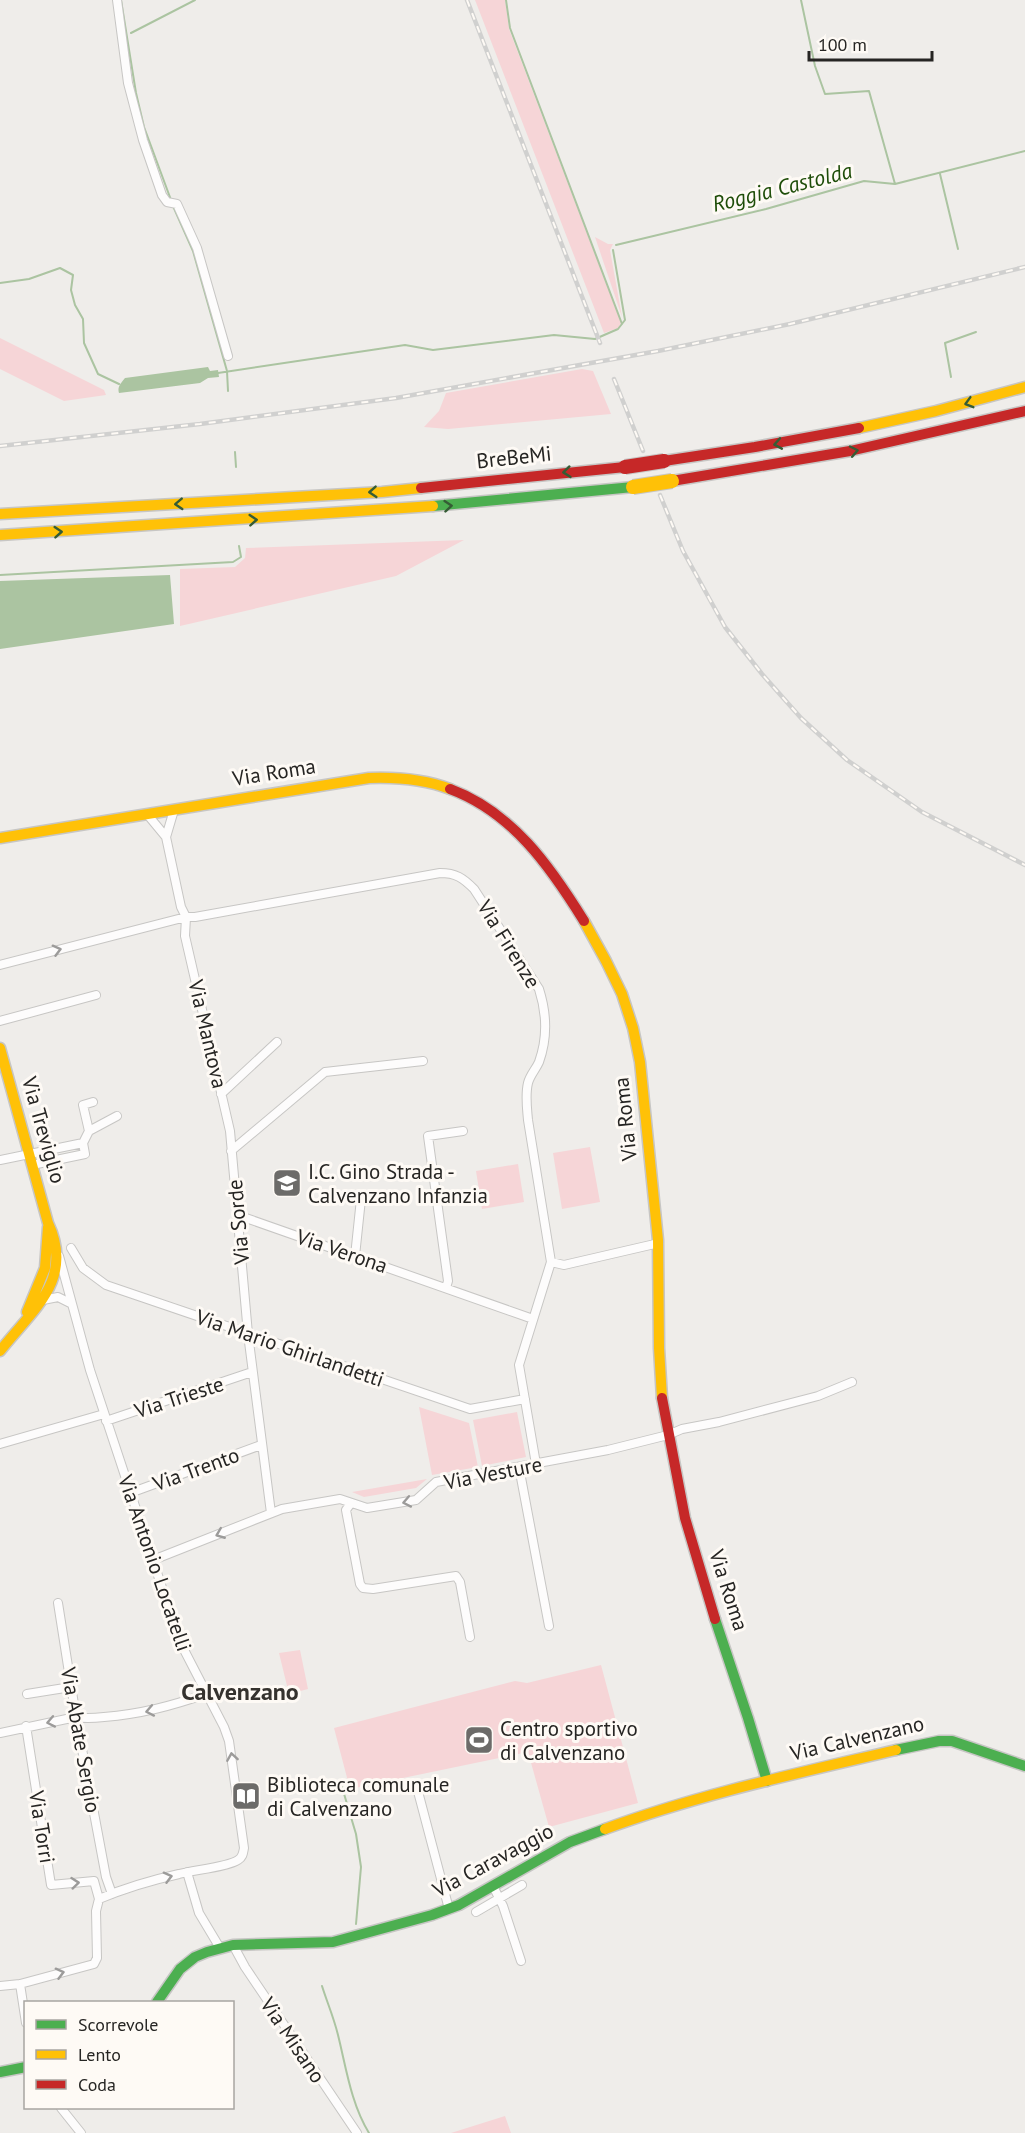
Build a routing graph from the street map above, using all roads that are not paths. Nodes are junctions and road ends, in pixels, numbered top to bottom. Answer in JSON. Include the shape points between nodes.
{"nodes":[{"id":1,"x":117,"y":0,"type":"edge"},
{"id":2,"x":228,"y":356,"type":"dead end"},
{"id":3,"x":1025,"y":387,"type":"edge"},
{"id":4,"x":1025,"y":411,"type":"edge"},
{"id":5,"x":0,"y":514,"type":"edge"},
{"id":6,"x":0,"y":535,"type":"edge"},
{"id":7,"x":174,"y":810,"type":"junction"},
{"id":8,"x":147,"y":814,"type":"junction"},
{"id":9,"x":166,"y":837,"type":"junction"},
{"id":10,"x":0,"y":838,"type":"edge"},
{"id":11,"x":186,"y":917,"type":"junction"},
{"id":12,"x":0,"y":965,"type":"edge"},
{"id":13,"x":96,"y":995,"type":"dead end"},
{"id":14,"x":0,"y":1021,"type":"edge"},
{"id":15,"x":277,"y":1042,"type":"dead end"},
{"id":16,"x":0,"y":1048,"type":"edge"},
{"id":17,"x":423,"y":1060,"type":"dead end"},
{"id":18,"x":221,"y":1094,"type":"junction"},
{"id":19,"x":93,"y":1102,"type":"dead end"},
{"id":20,"x":117,"y":1116,"type":"dead end"},
{"id":21,"x":89,"y":1131,"type":"junction"},
{"id":22,"x":463,"y":1131,"type":"dead end"},
{"id":23,"x":231,"y":1151,"type":"junction"},
{"id":24,"x":0,"y":1160,"type":"edge"},
{"id":25,"x":31,"y":1160,"type":"junction"},
{"id":26,"x":390,"y":1200,"type":"dead end"},
{"id":27,"x":238,"y":1216,"type":"junction"},
{"id":28,"x":658,"y":1243,"type":"junction"},
{"id":29,"x":355,"y":1256,"type":"junction"},
{"id":30,"x":551,"y":1262,"type":"junction"},
{"id":31,"x":56,"y":1263,"type":"junction"},
{"id":32,"x":446,"y":1288,"type":"junction"},
{"id":33,"x":43,"y":1300,"type":"junction"},
{"id":34,"x":70,"y":1301,"type":"junction"},
{"id":35,"x":533,"y":1319,"type":"junction"},
{"id":36,"x":22,"y":1322,"type":"junction"},
{"id":37,"x":248,"y":1334,"type":"junction"},
{"id":38,"x":0,"y":1351,"type":"edge"},
{"id":39,"x":252,"y":1372,"type":"junction"},
{"id":40,"x":852,"y":1382,"type":"dead end"},
{"id":41,"x":525,"y":1399,"type":"junction"},
{"id":42,"x":105,"y":1418,"type":"junction"},
{"id":43,"x":668,"y":1435,"type":"junction"},
{"id":44,"x":0,"y":1444,"type":"edge"},
{"id":45,"x":261,"y":1445,"type":"junction"},
{"id":46,"x":536,"y":1464,"type":"junction"},
{"id":47,"x":519,"y":1467,"type":"junction"},
{"id":48,"x":130,"y":1493,"type":"junction"},
{"id":49,"x":351,"y":1503,"type":"junction"},
{"id":50,"x":271,"y":1513,"type":"junction"},
{"id":51,"x":153,"y":1560,"type":"junction"},
{"id":52,"x":58,"y":1603,"type":"dead end"},
{"id":53,"x":549,"y":1626,"type":"dead end"},
{"id":54,"x":470,"y":1636,"type":"dead end"},
{"id":55,"x":71,"y":1687,"type":"junction"},
{"id":56,"x":27,"y":1694,"type":"dead end"},
{"id":57,"x":206,"y":1694,"type":"junction"},
{"id":58,"x":76,"y":1717,"type":"junction"},
{"id":59,"x":26,"y":1726,"type":"junction"},
{"id":60,"x":0,"y":1733,"type":"edge"},
{"id":61,"x":1025,"y":1766,"type":"edge"},
{"id":62,"x":767,"y":1781,"type":"junction"},
{"id":63,"x":416,"y":1784,"type":"dead end"},
{"id":64,"x":187,"y":1872,"type":"junction"},
{"id":65,"x":522,"y":1885,"type":"dead end"},
{"id":66,"x":496,"y":1892,"type":"junction"},
{"id":67,"x":112,"y":1894,"type":"junction"},
{"id":68,"x":99,"y":1899,"type":"junction"},
{"id":69,"x":449,"y":1909,"type":"junction"},
{"id":70,"x":476,"y":1912,"type":"dead end"},
{"id":71,"x":226,"y":1946,"type":"junction"},
{"id":72,"x":521,"y":1961,"type":"dead end"},
{"id":73,"x":20,"y":1984,"type":"junction"},
{"id":74,"x":0,"y":1986,"type":"edge"},
{"id":75,"x":158,"y":2001,"type":"edge"},
{"id":76,"x":24,"y":2010,"type":"edge"},
{"id":77,"x":24,"y":2067,"type":"edge"},
{"id":78,"x":0,"y":2072,"type":"edge"},
{"id":79,"x":62,"y":2109,"type":"edge"},
{"id":80,"x":81,"y":2133,"type":"edge"},
{"id":81,"x":357,"y":2133,"type":"edge"}],
"edges":[{"from":1,"to":2,"type":"street","via":[[128,83],[143,140],[160,188],[167,202],[177,204],[197,248]]},
{"from":3,"to":5,"type":"main road","name":"BreBeMi","one_way":true,"bridge":true,"via":[[876,425],[625,467],[382,492]]},
{"from":6,"to":4,"type":"main road","name":"BreBeMi","one_way":true,"bridge":true,"via":[[381,512],[633,487],[813,459]]},
{"from":7,"to":8,"type":"main road","name":"Via Roma"},
{"from":7,"to":9,"type":"street"},
{"from":7,"to":28,"type":"main road","name":"Via Roma","via":[[355,781],[415,779],[475,799],[518,830],[594,938],[627,1011],[642,1066]]},
{"from":8,"to":9,"type":"street"},
{"from":8,"to":10,"type":"main road","name":"Via Roma"},
{"from":9,"to":11,"type":"street"},
{"from":12,"to":11,"type":"street","name":"Via Firenze","one_way":true},
{"from":11,"to":18,"type":"street","name":"Via Mantova","via":[[185,936]]},
{"from":11,"to":30,"type":"street","name":"Via Firenze","via":[[440,873],[462,878],[474,889],[539,989],[545,1006],[544,1042],[526,1098]]},
{"from":13,"to":14,"type":"street"},
{"from":15,"to":18,"type":"street"},
{"from":16,"to":25,"type":"main road","name":"Via Treviglio"},
{"from":17,"to":23,"type":"street","name":"Via Sorde","via":[[325,1072]]},
{"from":18,"to":23,"type":"street","name":"Via Mantova"},
{"from":19,"to":21,"type":"street","via":[[83,1105]]},
{"from":20,"to":21,"type":"street"},
{"from":21,"to":25,"type":"street","via":[[82,1143],[85,1154]]},
{"from":22,"to":32,"type":"street","via":[[428,1136]]},
{"from":23,"to":27,"type":"street","name":"Via Sorde"},
{"from":24,"to":25,"type":"street"},
{"from":25,"to":31,"type":"main road","name":"Via Treviglio"},
{"from":26,"to":29,"type":"street","via":[[361,1200]]},
{"from":27,"to":29,"type":"street","name":"Via Verona"},
{"from":27,"to":37,"type":"street","name":"Via Sorde"},
{"from":28,"to":30,"type":"street","via":[[564,1265]]},
{"from":28,"to":43,"type":"main road","name":"Via Roma","via":[[661,1384]]},
{"from":29,"to":32,"type":"street","name":"Via Verona"},
{"from":30,"to":35,"type":"street","name":"Via Firenze"},
{"from":31,"to":33,"type":"main road"},
{"from":31,"to":34,"type":"street","name":"Via Antonio Locatelli"},
{"from":31,"to":34,"type":"street","name":"Via Antonio Locatelli"},
{"from":31,"to":36,"type":"main road"},
{"from":31,"to":37,"type":"street","name":"Via Mario Ghirlandetti","via":[[82,1268],[106,1285]]},
{"from":32,"to":35,"type":"street","name":"Via Verona"},
{"from":33,"to":34,"type":"street","via":[[58,1297]]},
{"from":33,"to":36,"type":"main road"},
{"from":34,"to":42,"type":"street","name":"Via Antonio Locatelli"},
{"from":35,"to":41,"type":"street","name":"Via Firenze","via":[[519,1365]]},
{"from":36,"to":38,"type":"main road"},
{"from":37,"to":39,"type":"street","name":"Via Sorde"},
{"from":37,"to":41,"type":"street","name":"Via Mario Ghirlandetti","via":[[470,1409]]},
{"from":39,"to":42,"type":"street","name":"Via Trieste"},
{"from":39,"to":45,"type":"street","name":"Via Sorde"},
{"from":40,"to":43,"type":"street","name":"Via Vesture","via":[[818,1396]]},
{"from":41,"to":46,"type":"street","name":"Via Firenze"},
{"from":42,"to":44,"type":"street","name":"Via Trieste"},
{"from":42,"to":48,"type":"street","name":"Via Antonio Locatelli"},
{"from":43,"to":46,"type":"street","name":"Via Vesture"},
{"from":43,"to":62,"type":"main road","name":"Via Roma","via":[[688,1530]]},
{"from":45,"to":48,"type":"street","name":"Via Trento"},
{"from":45,"to":50,"type":"street","name":"Via Sorde"},
{"from":46,"to":47,"type":"street","name":"Via Vesture"},
{"from":47,"to":49,"type":"street","name":"Via Vesture","one_way":true,"via":[[436,1482],[416,1500],[367,1508]]},
{"from":47,"to":53,"type":"street"},
{"from":48,"to":51,"type":"street","name":"Via Antonio Locatelli"},
{"from":49,"to":50,"type":"street","name":"Via Vesture","via":[[340,1499]]},
{"from":49,"to":54,"type":"street","via":[[346,1510],[363,1588],[456,1576]]},
{"from":50,"to":51,"type":"street","name":"Via Vesture","one_way":true},
{"from":51,"to":57,"type":"street","name":"Via Antonio Locatelli","via":[[180,1642]]},
{"from":52,"to":55,"type":"street","name":"Via Abate Sergio"},
{"from":55,"to":56,"type":"street"},
{"from":55,"to":58,"type":"street","name":"Via Abate Sergio"},
{"from":57,"to":58,"type":"street","one_way":true,"via":[[127,1716]]},
{"from":64,"to":57,"type":"street","name":"Via Antonio Locatelli","one_way":true,"via":[[229,1864],[242,1856],[244,1848],[229,1741]]},
{"from":58,"to":59,"type":"street","one_way":true},
{"from":58,"to":67,"type":"street","name":"Via Abate Sergio"},
{"from":59,"to":60,"type":"street"},
{"from":59,"to":68,"type":"street","name":"Via Torri","one_way":true,"via":[[51,1885],[94,1881]]},
{"from":61,"to":62,"type":"main road","name":"Via Calvenzano","via":[[971,1747],[939,1741]]},
{"from":62,"to":66,"type":"main road","name":"Via Caravaggio","via":[[646,1814],[581,1838],[548,1854]]},
{"from":63,"to":69,"type":"street"},
{"from":67,"to":64,"type":"street","one_way":true},
{"from":64,"to":71,"type":"street","name":"Via Misano","via":[[199,1913]]},
{"from":65,"to":66,"type":"street"},
{"from":66,"to":69,"type":"main road","name":"Via Caravaggio"},
{"from":66,"to":70,"type":"street"},
{"from":66,"to":72,"type":"street"},
{"from":67,"to":68,"type":"street"},
{"from":73,"to":68,"type":"street","one_way":true,"via":[[94,1964]]},
{"from":69,"to":71,"type":"main road","name":"Via Caravaggio","via":[[333,1942]]},
{"from":71,"to":75,"type":"main road","via":[[195,1957],[180,1969]]},
{"from":71,"to":81,"type":"street","name":"Via Misano"},
{"from":73,"to":74,"type":"street"},
{"from":73,"to":76,"type":"street"},
{"from":77,"to":78,"type":"main road"},
{"from":79,"to":80,"type":"street"}]}
